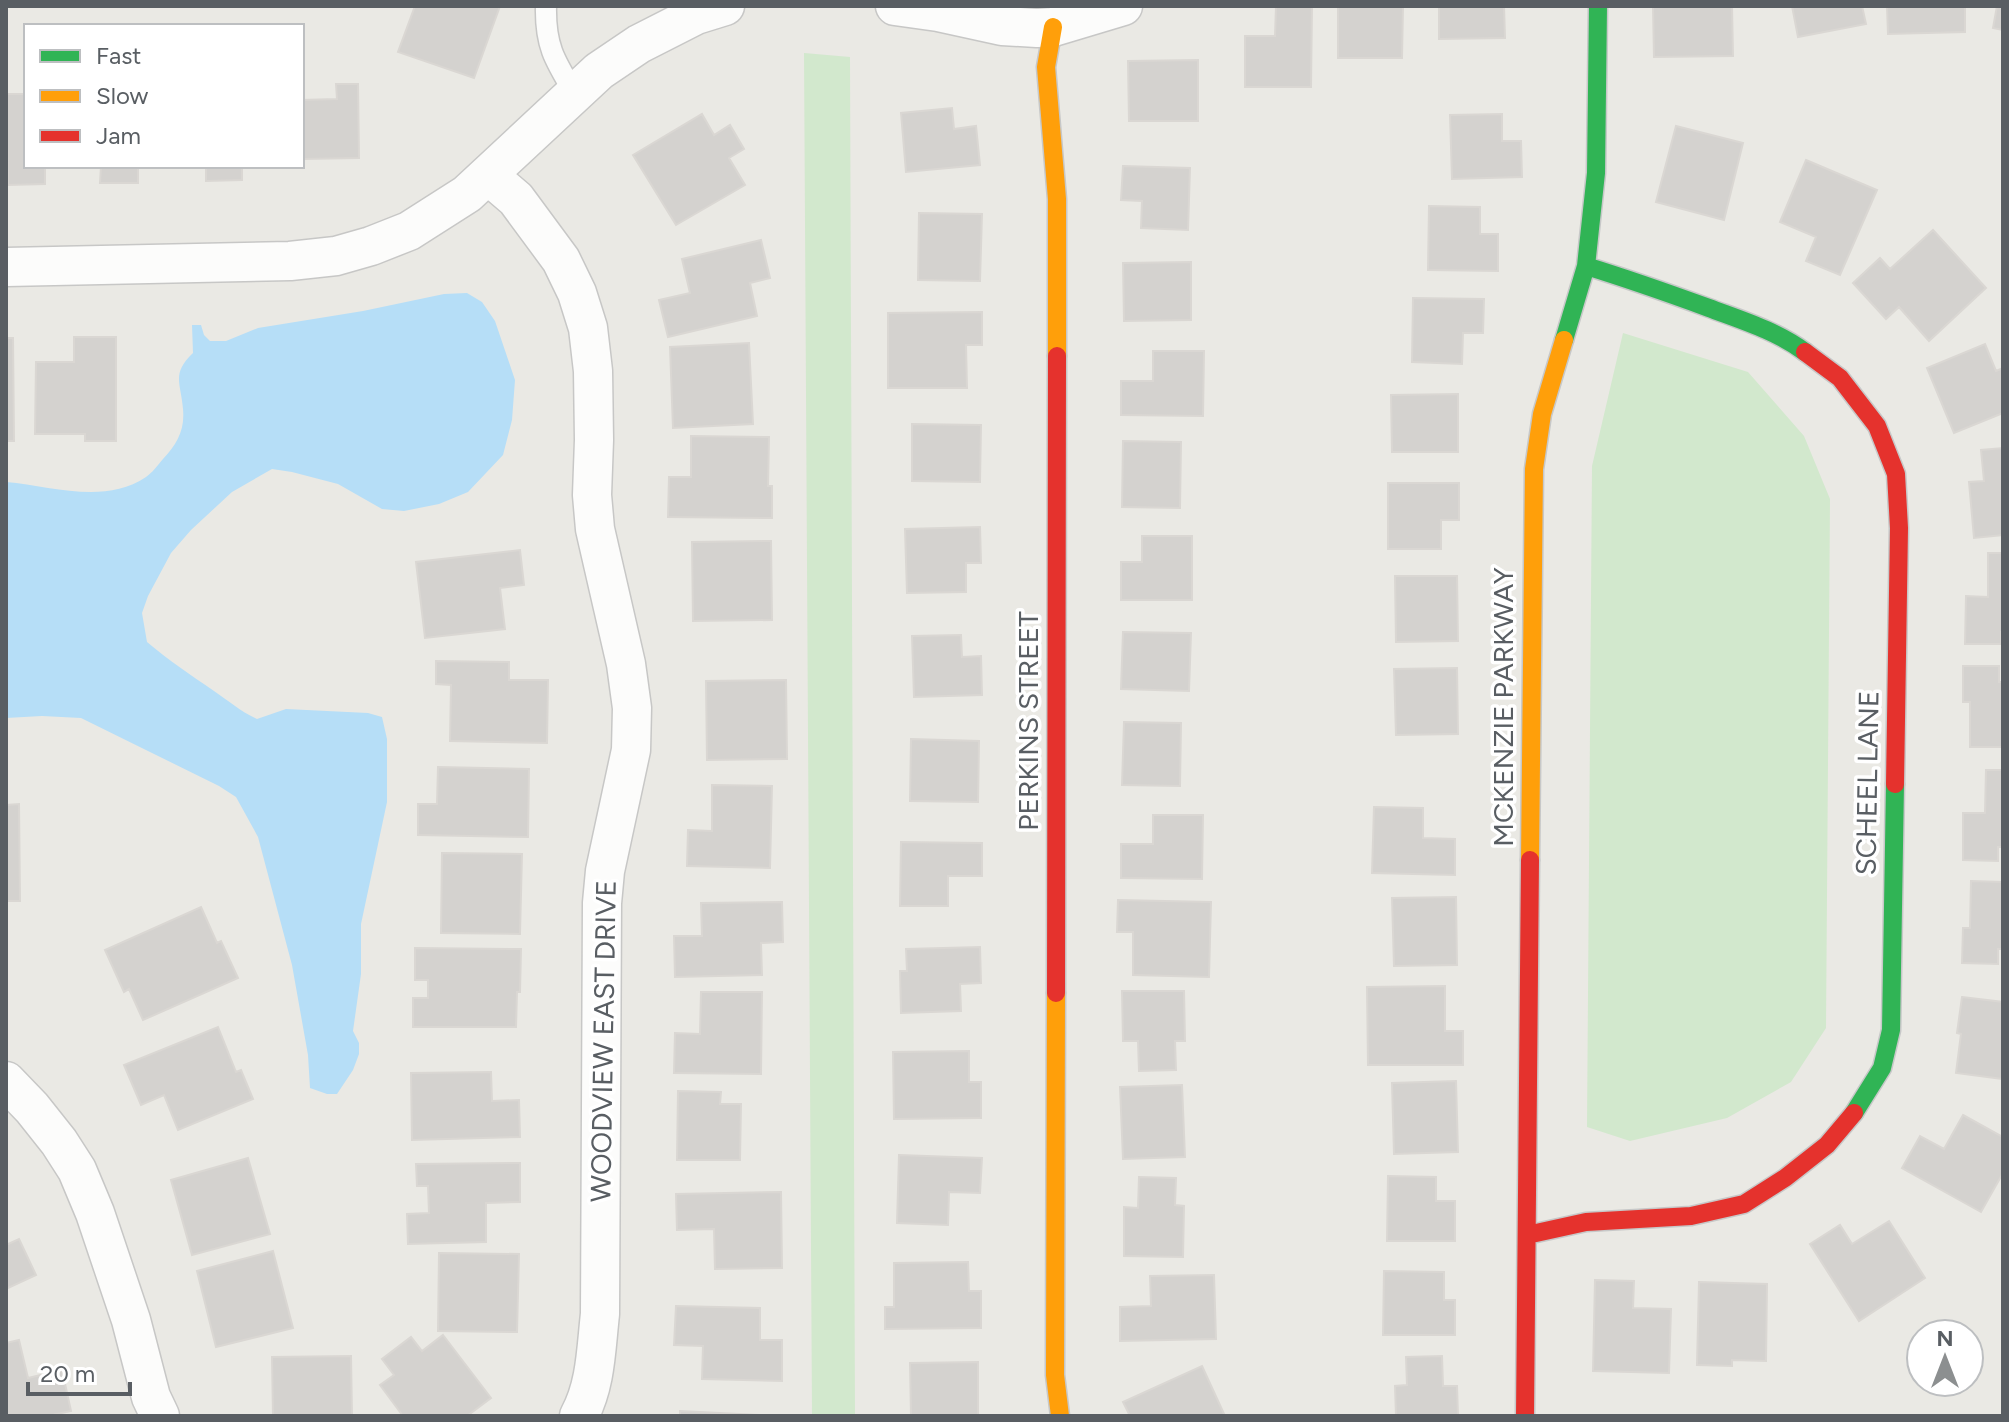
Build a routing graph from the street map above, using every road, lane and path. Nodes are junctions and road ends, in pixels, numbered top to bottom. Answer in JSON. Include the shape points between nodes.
{"nodes":[{"id":1,"x":546,"y":6,"type":"edge"},
{"id":2,"x":725,"y":6,"type":"edge"},
{"id":3,"x":895,"y":6,"type":"edge"},
{"id":4,"x":1123,"y":6,"type":"edge"},
{"id":5,"x":1598,"y":6,"type":"edge"},
{"id":6,"x":666,"y":17,"type":"edge"},
{"id":7,"x":1053,"y":27,"type":"junction"},
{"id":8,"x":575,"y":94,"type":"junction"},
{"id":9,"x":488,"y":175,"type":"junction"},
{"id":10,"x":1586,"y":266,"type":"junction"},
{"id":11,"x":6,"y":267,"type":"edge"},
{"id":12,"x":6,"y":1081,"type":"edge"},
{"id":13,"x":1527,"y":1235,"type":"junction"},
{"id":14,"x":160,"y":1416,"type":"edge"},
{"id":15,"x":579,"y":1416,"type":"edge"},
{"id":16,"x":1060,"y":1416,"type":"edge"},
{"id":17,"x":1525,"y":1416,"type":"edge"}],
"edges":[{"from":1,"to":8,"type":"lane","via":[[552,55]]},
{"from":2,"to":6,"type":"street"},
{"from":3,"to":7,"type":"street","via":[[1002,26]]},
{"from":4,"to":7,"type":"street"},
{"from":5,"to":10,"type":"street","name":"MCKENZIE PARKWAY","via":[[1596,173]]},
{"from":6,"to":8,"type":"street"},
{"from":7,"to":16,"type":"street","name":"PERKINS STREET","via":[[1046,67],[1057,199],[1055,1375]]},
{"from":8,"to":9,"type":"street"},
{"from":9,"to":11,"type":"street","via":[[409,231],[336,256]]},
{"from":9,"to":15,"type":"street","name":"WOODVIEW EAST DRIVE","via":[[516,199],[561,260],[588,328],[595,529],[632,708],[631,750],[602,903],[600,1314],[593,1376]]},
{"from":10,"to":13,"type":"street","name":"MCKENZIE PARKWAY","via":[[1542,414],[1534,469]]},
{"from":10,"to":13,"type":"street","name":"SCHEEL LANE","via":[[1793,343],[1840,378],[1877,426],[1896,474],[1899,528],[1891,1030],[1882,1068],[1827,1145],[1744,1204],[1691,1216],[1586,1222]]},
{"from":12,"to":14,"type":"street","via":[[77,1170]]},
{"from":13,"to":17,"type":"street","name":"MCKENZIE PARKWAY"}]}
